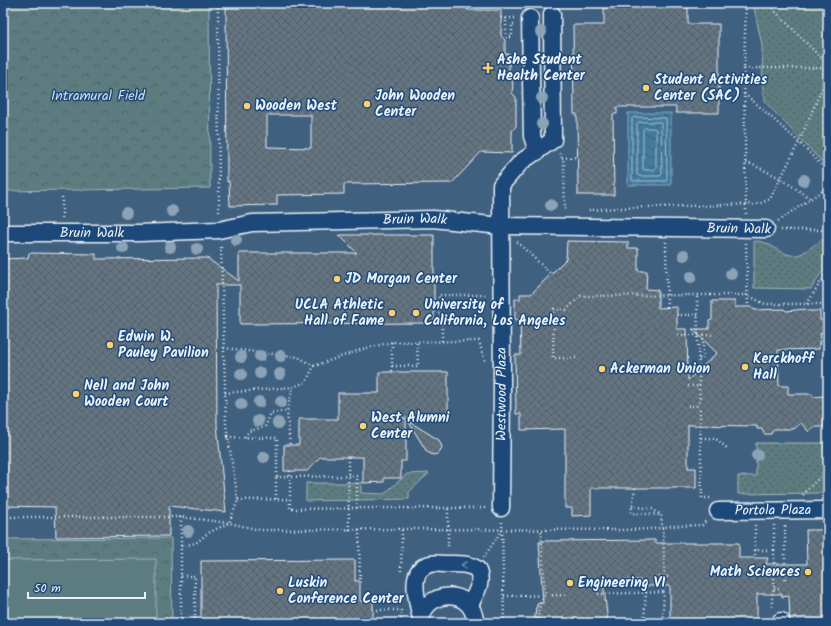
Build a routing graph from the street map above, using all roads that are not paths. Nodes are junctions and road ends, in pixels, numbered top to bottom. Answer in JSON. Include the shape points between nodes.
{"nodes":[{"id":1,"x":552,"y":14,"type":"dead end"},
{"id":2,"x":530,"y":21,"type":"road end"},
{"id":3,"x":537,"y":152,"type":"junction"},
{"id":4,"x":501,"y":226,"type":"junction"},
{"id":5,"x":766,"y":229,"type":"road end"},
{"id":6,"x":3,"y":233,"type":"edge"},
{"id":7,"x":501,"y":508,"type":"road end"},
{"id":8,"x":828,"y":510,"type":"edge"},
{"id":9,"x":718,"y":511,"type":"dead end"},
{"id":10,"x":470,"y":605,"type":"junction"},
{"id":11,"x":422,"y":621,"type":"edge"},
{"id":12,"x":475,"y":623,"type":"edge"}],
"edges":[{"from":1,"to":3,"type":"street","name":"Westwood Plaza","via":[[553,140]]},
{"from":2,"to":3,"type":"street","via":[[532,136]]},
{"from":3,"to":4,"type":"street","name":"Westwood Plaza","via":[[521,162],[501,185]]},
{"from":4,"to":5,"type":"street","name":"Bruin Walk"},
{"from":4,"to":6,"type":"street","name":"Bruin Walk","via":[[425,220],[252,222],[219,230]]},
{"from":4,"to":7,"type":"street","name":"Westwood Plaza"},
{"from":8,"to":9,"type":"street","name":"Portola Plaza"},
{"from":10,"to":11,"type":"street","via":[[462,599],[453,597],[436,598],[425,609]]},
{"from":10,"to":11,"type":"street","one_way":true,"via":[[480,586],[481,579],[477,569],[464,564],[431,564],[418,572],[416,593]]},
{"from":10,"to":12,"type":"street"}]}
